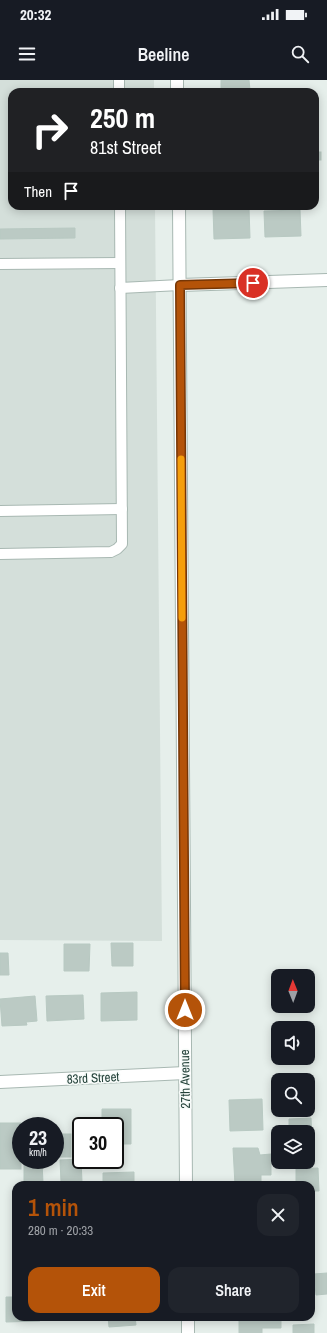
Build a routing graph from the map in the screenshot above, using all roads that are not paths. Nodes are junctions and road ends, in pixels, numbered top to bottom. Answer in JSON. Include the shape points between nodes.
{"nodes":[{"id":1,"x":120,"y":210,"type":"edge"},
{"id":2,"x":179,"y":210,"type":"edge"},
{"id":3,"x":120,"y":263,"type":"junction"},
{"id":4,"x":0,"y":264,"type":"edge"},
{"id":5,"x":327,"y":280,"type":"edge"},
{"id":6,"x":180,"y":285,"type":"junction"},
{"id":7,"x":120,"y":288,"type":"junction"},
{"id":8,"x":122,"y":509,"type":"junction"},
{"id":9,"x":0,"y":511,"type":"edge"},
{"id":10,"x":0,"y":554,"type":"edge"},
{"id":11,"x":185,"y":1073,"type":"junction"},
{"id":12,"x":0,"y":1082,"type":"edge"},
{"id":13,"x":186,"y":1181,"type":"edge"},
{"id":14,"x":188,"y":1321,"type":"edge"},
{"id":15,"x":188,"y":1333,"type":"edge"}],
"edges":[{"from":1,"to":3,"type":"lane"},
{"from":2,"to":6,"type":"street","name":"27th Avenue"},
{"from":3,"to":4,"type":"lane"},
{"from":3,"to":7,"type":"lane"},
{"from":5,"to":6,"type":"street"},
{"from":6,"to":7,"type":"lane"},
{"from":6,"to":11,"type":"street","name":"27th Avenue"},
{"from":7,"to":8,"type":"lane"},
{"from":8,"to":9,"type":"lane"},
{"from":8,"to":10,"type":"lane","via":[[122,544],[111,552]]},
{"from":11,"to":12,"type":"street","name":"83rd Street"},
{"from":11,"to":13,"type":"street","name":"27th Avenue"},
{"from":14,"to":15,"type":"street"}]}
